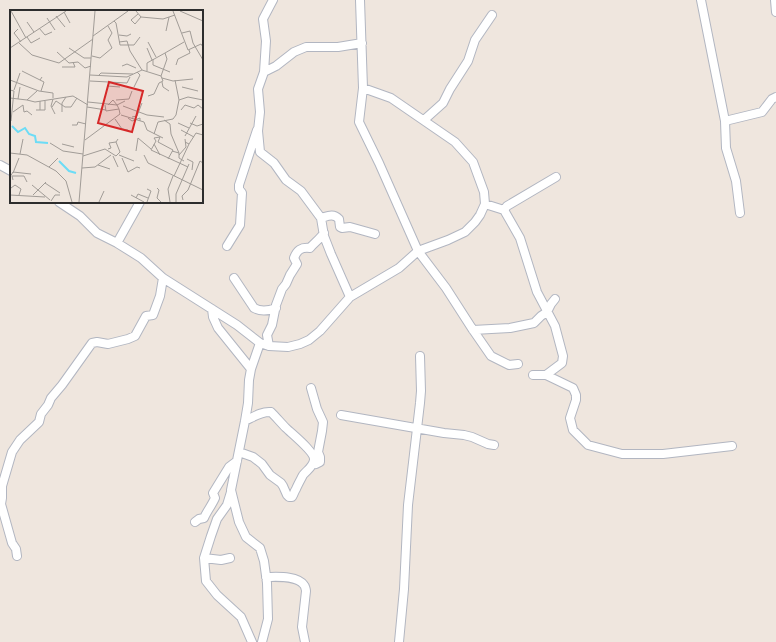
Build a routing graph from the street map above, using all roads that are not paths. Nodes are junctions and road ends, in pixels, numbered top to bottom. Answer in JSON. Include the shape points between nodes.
{"nodes":[{"id":1,"x":273,"y":0,"type":"edge"},
{"id":2,"x":360,"y":0,"type":"edge"},
{"id":3,"x":701,"y":0,"type":"edge"},
{"id":4,"x":775,"y":0,"type":"edge"},
{"id":5,"x":776,"y":12,"type":"edge"},
{"id":6,"x":492,"y":15,"type":"dead end"},
{"id":7,"x":362,"y":43,"type":"junction"},
{"id":8,"x":264,"y":72,"type":"junction"},
{"id":9,"x":362,"y":88,"type":"junction"},
{"id":10,"x":776,"y":97,"type":"edge"},
{"id":11,"x":424,"y":120,"type":"junction"},
{"id":12,"x":725,"y":121,"type":"junction"},
{"id":13,"x":259,"y":124,"type":"junction"},
{"id":14,"x":0,"y":165,"type":"edge"},
{"id":15,"x":10,"y":170,"type":"edge"},
{"id":16,"x":556,"y":177,"type":"dead end"},
{"id":17,"x":60,"y":203,"type":"edge"},
{"id":18,"x":139,"y":203,"type":"edge"},
{"id":19,"x":485,"y":204,"type":"junction"},
{"id":20,"x":504,"y":210,"type":"junction"},
{"id":21,"x":740,"y":212,"type":"dead end"},
{"id":22,"x":321,"y":218,"type":"junction"},
{"id":23,"x":324,"y":233,"type":"junction"},
{"id":24,"x":375,"y":234,"type":"dead end"},
{"id":25,"x":117,"y":243,"type":"junction"},
{"id":26,"x":227,"y":246,"type":"dead end"},
{"id":27,"x":418,"y":251,"type":"junction"},
{"id":28,"x":163,"y":278,"type":"junction"},
{"id":29,"x":234,"y":278,"type":"dead end"},
{"id":30,"x":350,"y":297,"type":"junction"},
{"id":31,"x":556,"y":300,"type":"dead end"},
{"id":32,"x":276,"y":308,"type":"junction"},
{"id":33,"x":212,"y":309,"type":"junction"},
{"id":34,"x":548,"y":312,"type":"junction"},
{"id":35,"x":473,"y":330,"type":"junction"},
{"id":36,"x":260,"y":343,"type":"junction"},
{"id":37,"x":269,"y":346,"type":"junction"},
{"id":38,"x":420,"y":356,"type":"dead end"},
{"id":39,"x":518,"y":364,"type":"dead end"},
{"id":40,"x":251,"y":369,"type":"junction"},
{"id":41,"x":533,"y":375,"type":"dead end"},
{"id":42,"x":546,"y":375,"type":"junction"},
{"id":43,"x":311,"y":388,"type":"dead end"},
{"id":44,"x":341,"y":414,"type":"dead end"},
{"id":45,"x":245,"y":421,"type":"junction"},
{"id":46,"x":417,"y":428,"type":"junction"},
{"id":47,"x":494,"y":444,"type":"dead end"},
{"id":48,"x":732,"y":446,"type":"dead end"},
{"id":49,"x":239,"y":452,"type":"junction"},
{"id":50,"x":237,"y":461,"type":"junction"},
{"id":51,"x":314,"y":461,"type":"junction"},
{"id":52,"x":231,"y":490,"type":"junction"},
{"id":53,"x":195,"y":522,"type":"dead end"},
{"id":54,"x":17,"y":556,"type":"dead end"},
{"id":55,"x":204,"y":558,"type":"junction"},
{"id":56,"x":230,"y":558,"type":"dead end"},
{"id":57,"x":266,"y":577,"type":"junction"},
{"id":58,"x":252,"y":642,"type":"edge"},
{"id":59,"x":262,"y":642,"type":"edge"},
{"id":60,"x":305,"y":642,"type":"edge"},
{"id":61,"x":399,"y":642,"type":"edge"}],
"edges":[{"from":1,"to":8,"type":"street","via":[[263,19],[266,41]]},
{"from":2,"to":7,"type":"street"},
{"from":3,"to":12,"type":"street"},
{"from":4,"to":5,"type":"street"},
{"from":6,"to":11,"type":"street","via":[[475,40],[468,61],[443,103]]},
{"from":7,"to":8,"type":"street","via":[[306,48],[294,52]]},
{"from":7,"to":9,"type":"street"},
{"from":8,"to":13,"type":"street","via":[[258,89]]},
{"from":9,"to":11,"type":"street","via":[[391,98]]},
{"from":9,"to":27,"type":"street","via":[[358,122]]},
{"from":10,"to":12,"type":"street","via":[[762,112]]},
{"from":11,"to":19,"type":"street","via":[[455,142],[473,162],[484,192]]},
{"from":12,"to":21,"type":"street","via":[[726,148],[736,181]]},
{"from":13,"to":22,"type":"street","via":[[260,152],[274,163],[286,180],[301,191]]},
{"from":13,"to":26,"type":"street","via":[[239,185],[242,193],[240,225]]},
{"from":14,"to":15,"type":"street"},
{"from":16,"to":20,"type":"street"},
{"from":17,"to":25,"type":"street","via":[[80,216],[97,233]]},
{"from":18,"to":25,"type":"street"},
{"from":19,"to":20,"type":"street"},
{"from":19,"to":27,"type":"street","via":[[475,222],[465,232]]},
{"from":20,"to":34,"type":"street","via":[[520,238],[537,292]]},
{"from":22,"to":23,"type":"street"},
{"from":22,"to":24,"type":"street","via":[[334,215],[342,228],[350,227]]},
{"from":23,"to":30,"type":"street"},
{"from":23,"to":32,"type":"street","via":[[310,248],[296,252],[294,258],[297,264],[282,290]]},
{"from":25,"to":28,"type":"street","via":[[141,258]]},
{"from":27,"to":30,"type":"street","via":[[399,268]]},
{"from":27,"to":35,"type":"street"},
{"from":28,"to":33,"type":"street"},
{"from":28,"to":54,"type":"street","via":[[153,315],[146,316],[134,336],[128,339],[108,344],[92,343],[51,398],[39,422],[20,440],[12,452],[2,486],[1,504]]},
{"from":29,"to":32,"type":"street","via":[[254,308],[263,311]]},
{"from":30,"to":37,"type":"street","via":[[309,340],[288,347]]},
{"from":31,"to":34,"type":"street"},
{"from":32,"to":37,"type":"street","via":[[267,335]]},
{"from":33,"to":36,"type":"street"},
{"from":33,"to":40,"type":"street","via":[[218,328]]},
{"from":34,"to":35,"type":"street","via":[[534,324]]},
{"from":34,"to":42,"type":"street","via":[[555,326],[563,356],[562,363]]},
{"from":35,"to":39,"type":"street","via":[[491,356],[509,365]]},
{"from":36,"to":37,"type":"street"},
{"from":36,"to":40,"type":"street"},
{"from":38,"to":46,"type":"street","via":[[421,391]]},
{"from":40,"to":45,"type":"street"},
{"from":41,"to":42,"type":"street"},
{"from":42,"to":48,"type":"street","via":[[573,388],[576,395],[570,418],[573,430],[588,445],[622,454],[656,454]]},
{"from":43,"to":51,"type":"street","via":[[323,422],[318,452],[320,462],[316,464]]},
{"from":44,"to":46,"type":"street"},
{"from":45,"to":49,"type":"street"},
{"from":45,"to":51,"type":"street","via":[[271,412],[311,452]]},
{"from":46,"to":47,"type":"street","via":[[464,435]]},
{"from":46,"to":61,"type":"street","via":[[408,506]]},
{"from":49,"to":50,"type":"street"},
{"from":49,"to":51,"type":"street","via":[[253,457],[262,464],[270,475],[281,483],[289,497],[294,495],[304,474]]},
{"from":50,"to":52,"type":"street"},
{"from":50,"to":53,"type":"street","via":[[229,467],[213,493],[215,498],[204,518]]},
{"from":52,"to":55,"type":"street","via":[[227,505],[217,519]]},
{"from":52,"to":57,"type":"street","via":[[238,522],[246,537],[260,548]]},
{"from":55,"to":56,"type":"street"},
{"from":55,"to":58,"type":"street","via":[[206,581],[216,596],[241,617]]},
{"from":57,"to":59,"type":"street","via":[[268,619]]},
{"from":57,"to":60,"type":"street","via":[[291,578],[304,585],[306,591],[302,628]]}]}
